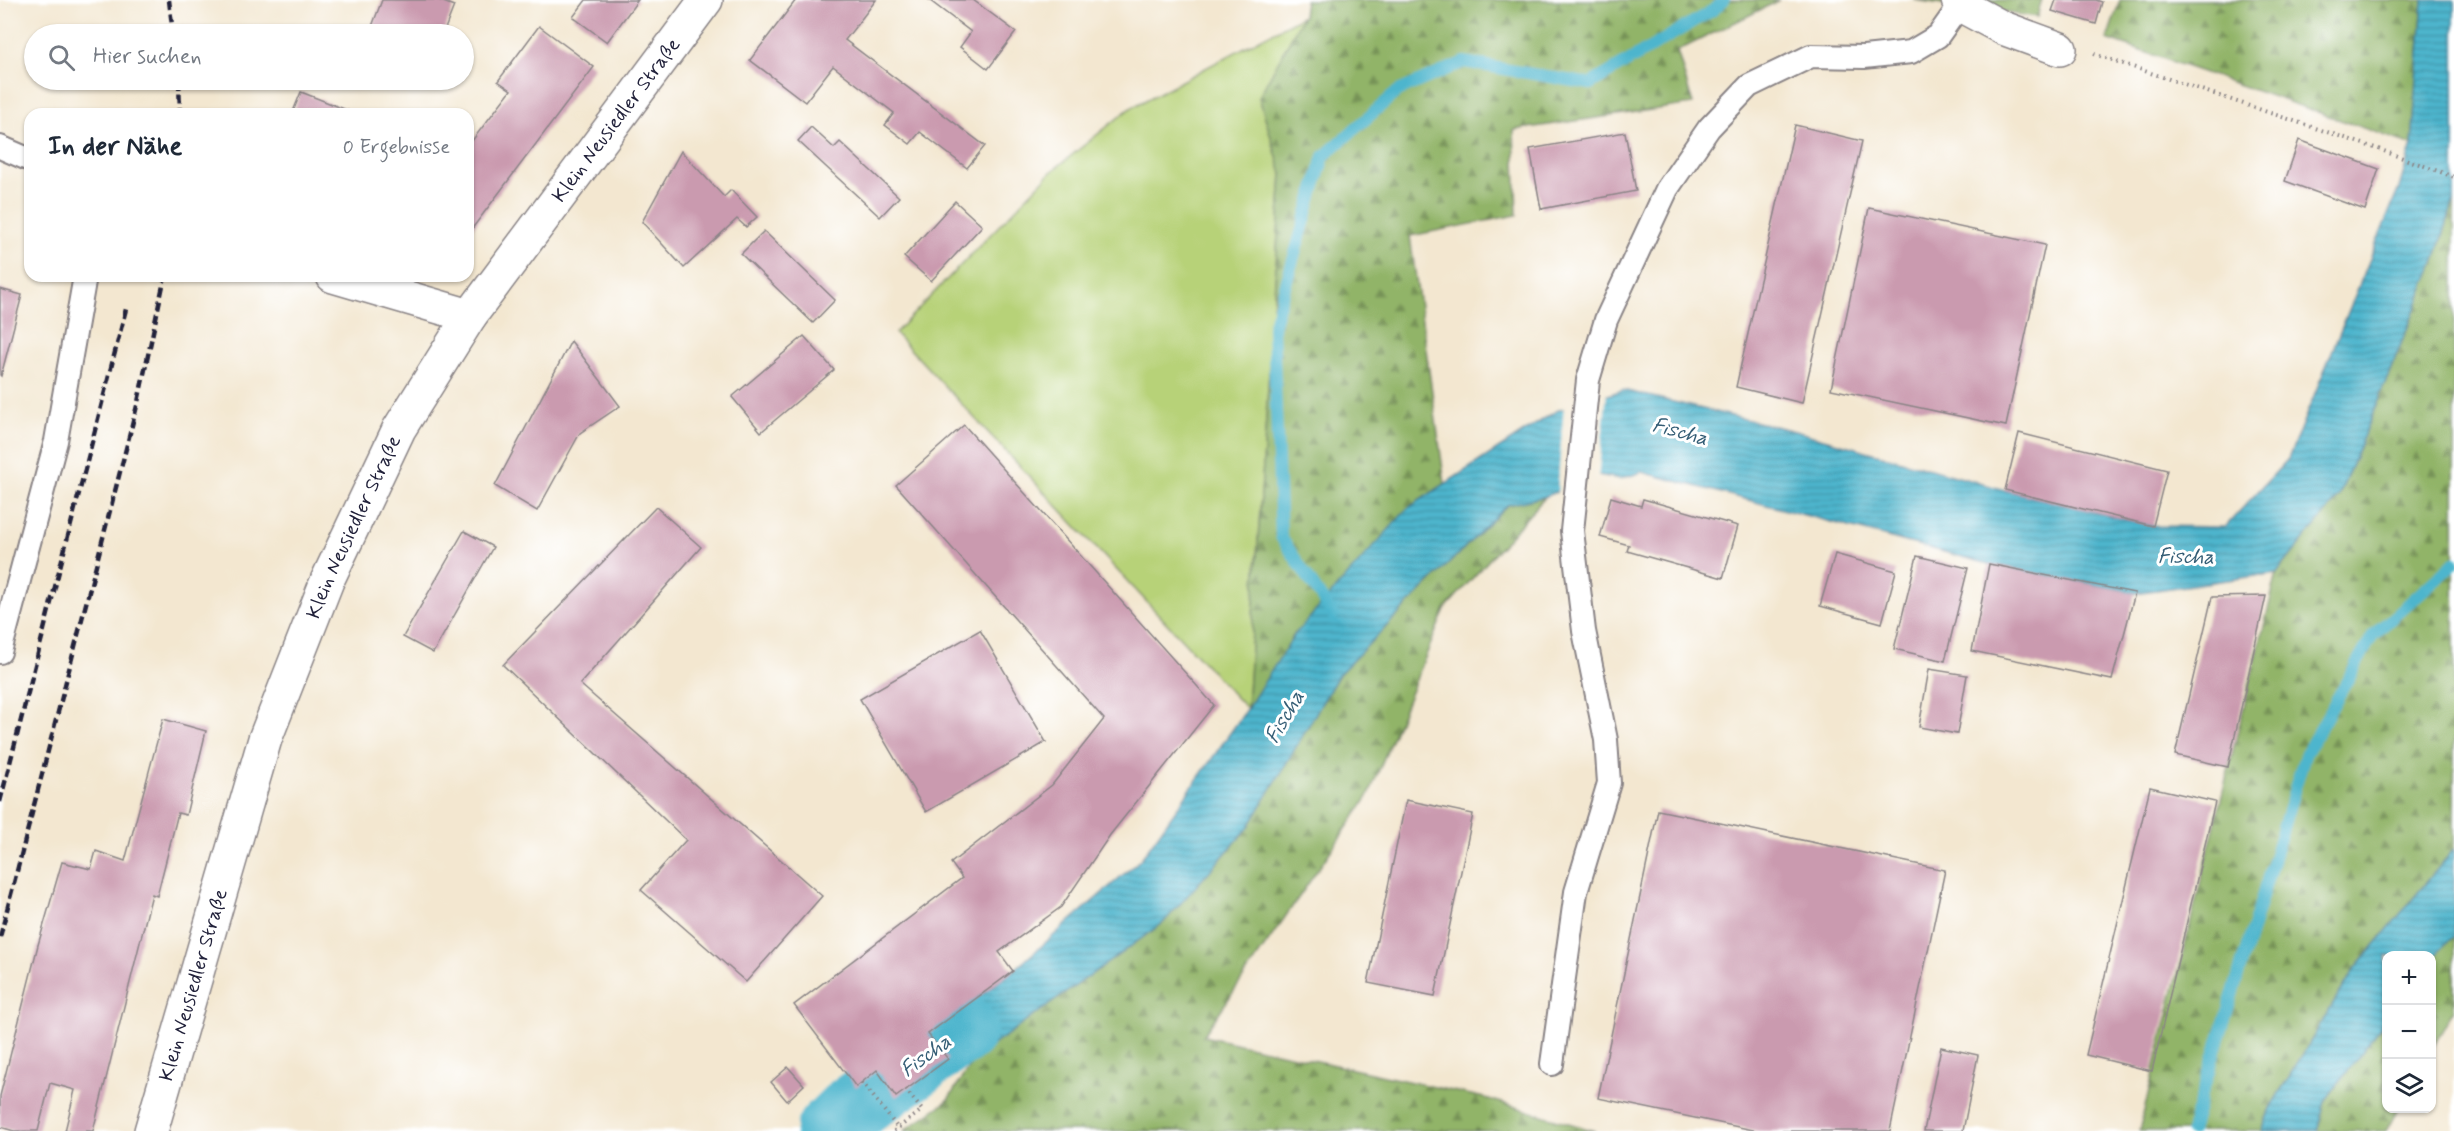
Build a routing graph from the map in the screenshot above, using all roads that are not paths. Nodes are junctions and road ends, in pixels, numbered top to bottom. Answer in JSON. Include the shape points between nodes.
{"nodes":[{"id":1,"x":706,"y":0,"type":"edge"},
{"id":2,"x":1959,"y":2,"type":"edge"},
{"id":3,"x":2060,"y":49,"type":"road end"},
{"id":4,"x":0,"y":147,"type":"edge"},
{"id":5,"x":24,"y":157,"type":"edge"},
{"id":6,"x":84,"y":282,"type":"edge"},
{"id":7,"x":354,"y":282,"type":"edge"},
{"id":8,"x":471,"y":316,"type":"junction"},
{"id":9,"x":0,"y":652,"type":"edge"},
{"id":10,"x":1552,"y":1064,"type":"dead end"},
{"id":11,"x":151,"y":1131,"type":"edge"}],
"edges":[{"from":1,"to":8,"type":"main road","name":"Klein Neusiedler Straße"},
{"from":2,"to":3,"type":"main road","via":[[2003,28]]},
{"from":2,"to":10,"type":"lane","via":[[1938,36],[1911,52],[1864,57],[1811,56],[1749,86],[1709,128],[1667,189],[1606,320],[1588,380],[1572,531],[1584,631],[1606,740],[1609,783],[1576,892]]},
{"from":4,"to":5,"type":"lane"},
{"from":6,"to":9,"type":"lane","via":[[56,441]]},
{"from":7,"to":8,"type":"main road"},
{"from":8,"to":11,"type":"main road","name":"Klein Neusiedler Straße","via":[[399,429],[322,591],[265,739]]}]}
